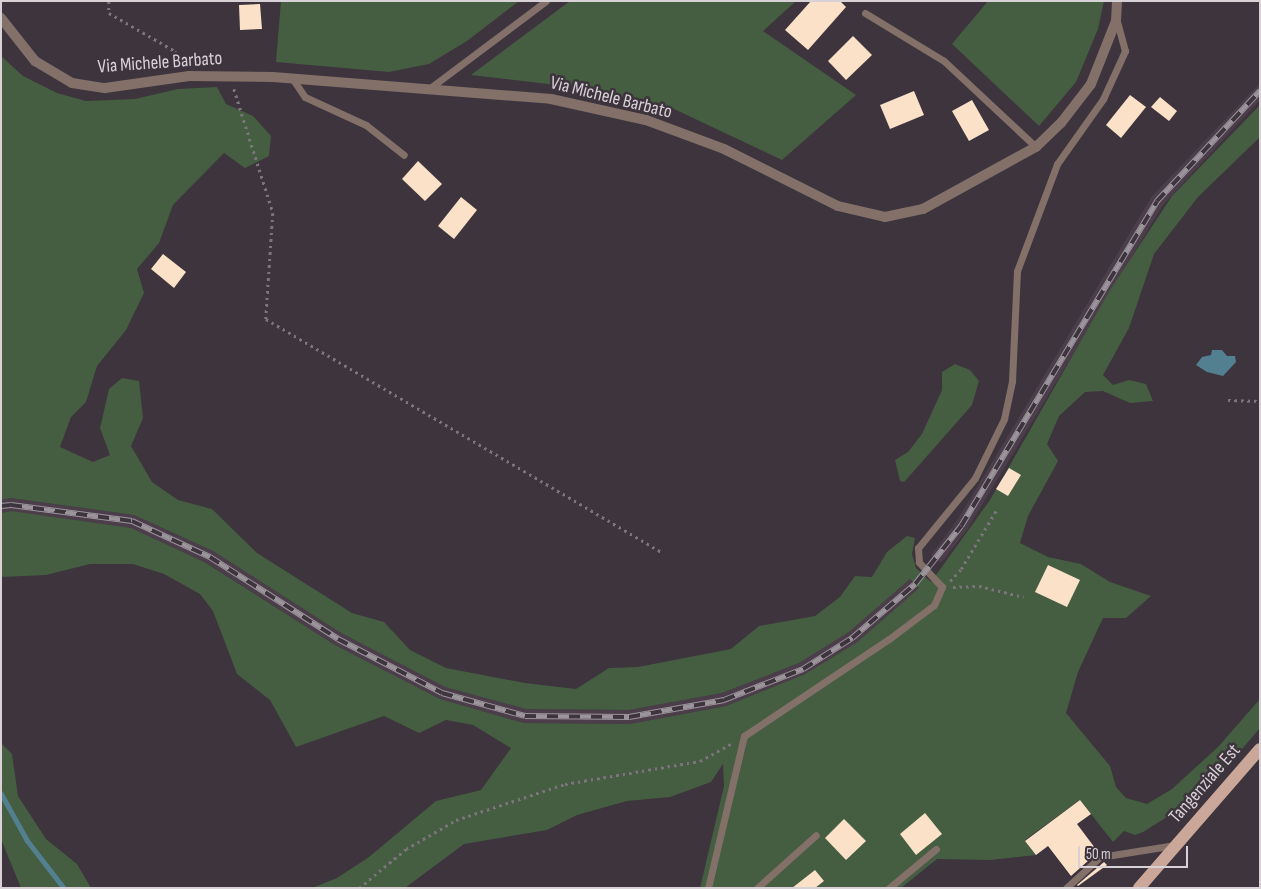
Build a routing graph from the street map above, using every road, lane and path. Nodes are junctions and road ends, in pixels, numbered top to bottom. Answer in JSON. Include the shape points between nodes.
{"nodes":[{"id":1,"x":109,"y":1,"type":"edge"},
{"id":2,"x":546,"y":1,"type":"edge"},
{"id":3,"x":1117,"y":1,"type":"edge"},
{"id":4,"x":865,"y":13,"type":"dead end"},
{"id":5,"x":1,"y":18,"type":"edge"},
{"id":6,"x":1116,"y":21,"type":"junction"},
{"id":7,"x":229,"y":75,"type":"junction"},
{"id":8,"x":189,"y":76,"type":"junction"},
{"id":9,"x":292,"y":78,"type":"junction"},
{"id":10,"x":430,"y":88,"type":"junction"},
{"id":11,"x":1036,"y":147,"type":"junction"},
{"id":12,"x":404,"y":155,"type":"dead end"},
{"id":13,"x":1228,"y":400,"type":"dead end"},
{"id":14,"x":1260,"y":401,"type":"edge"},
{"id":15,"x":997,"y":509,"type":"dead end"},
{"id":16,"x":664,"y":554,"type":"dead end"},
{"id":17,"x":942,"y":587,"type":"junction"},
{"id":18,"x":1024,"y":598,"type":"dead end"},
{"id":19,"x":744,"y":736,"type":"junction"},
{"id":20,"x":1260,"y":749,"type":"edge"},
{"id":21,"x":816,"y":835,"type":"dead end"},
{"id":22,"x":1177,"y":845,"type":"junction"},
{"id":23,"x":936,"y":849,"type":"dead end"},
{"id":24,"x":359,"y":888,"type":"edge"},
{"id":25,"x":708,"y":888,"type":"edge"},
{"id":26,"x":757,"y":888,"type":"edge"},
{"id":27,"x":889,"y":888,"type":"edge"},
{"id":28,"x":1066,"y":888,"type":"edge"},
{"id":29,"x":1139,"y":888,"type":"edge"}],
"edges":[{"from":1,"to":8,"type":"path","via":[[109,13],[175,52]]},
{"from":2,"to":10,"type":"lane"},
{"from":3,"to":6,"type":"street","name":"Via Michele Barbato"},
{"from":4,"to":11,"type":"lane","via":[[944,61]]},
{"from":5,"to":8,"type":"street","name":"Via Michele Barbato","via":[[36,61],[72,83],[105,88]]},
{"from":6,"to":11,"type":"street","name":"Via Michele Barbato","via":[[1091,84],[1061,123]]},
{"from":6,"to":17,"type":"lane","via":[[1125,51],[1103,99],[1057,164],[1017,271],[1012,381],[1004,419],[975,478],[918,548],[918,562]]},
{"from":7,"to":8,"type":"street","name":"Via Michele Barbato"},
{"from":7,"to":9,"type":"street","name":"Via Michele Barbato"},
{"from":7,"to":16,"type":"path","via":[[273,213],[266,320]]},
{"from":9,"to":10,"type":"street","name":"Via Michele Barbato"},
{"from":9,"to":12,"type":"lane","via":[[305,97],[366,125]]},
{"from":10,"to":11,"type":"street","name":"Via Michele Barbato","via":[[551,99],[646,120],[724,149],[838,206],[884,217],[923,209]]},
{"from":13,"to":14,"type":"path"},
{"from":15,"to":17,"type":"path","via":[[961,569]]},
{"from":17,"to":18,"type":"path","via":[[978,586]]},
{"from":17,"to":19,"type":"lane","via":[[934,605],[889,639]]},
{"from":19,"to":24,"type":"path","via":[[700,761],[565,784],[456,820],[406,849]]},
{"from":19,"to":25,"type":"lane"},
{"from":20,"to":22,"type":"main road","name":"Tangenziale Est"},
{"from":21,"to":26,"type":"lane"},
{"from":22,"to":28,"type":"lane","via":[[1100,857]]},
{"from":22,"to":29,"type":"main road","name":"Tangenziale Est"},
{"from":23,"to":27,"type":"lane"}]}
